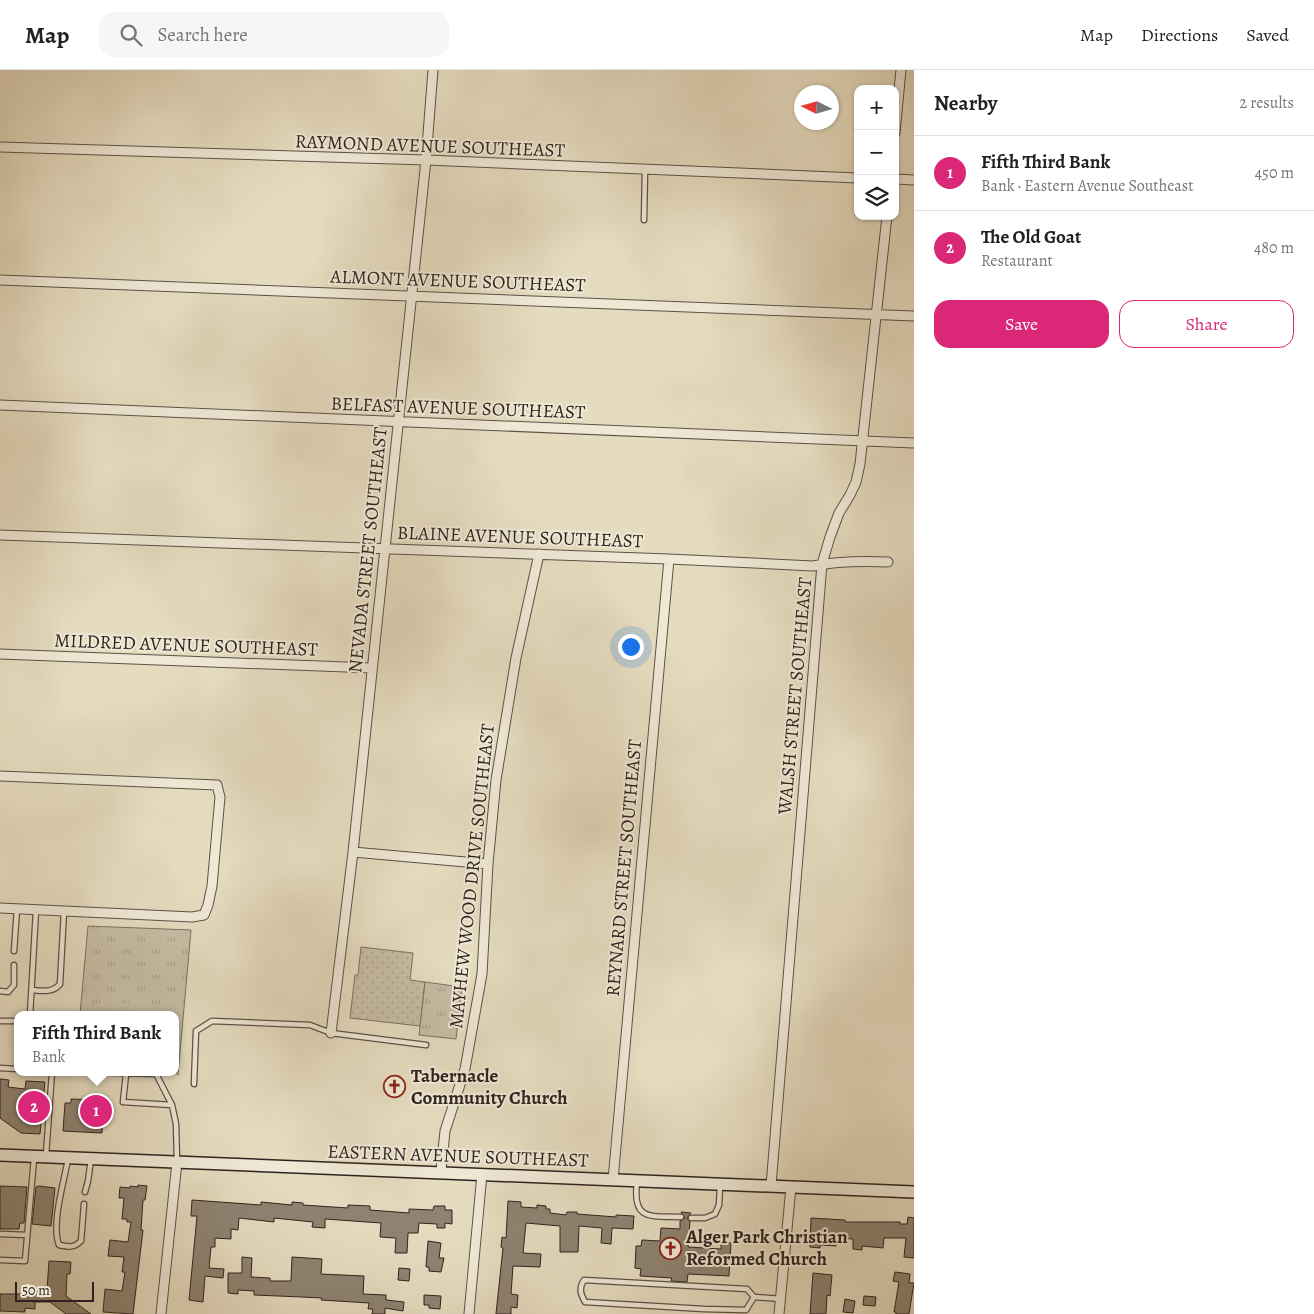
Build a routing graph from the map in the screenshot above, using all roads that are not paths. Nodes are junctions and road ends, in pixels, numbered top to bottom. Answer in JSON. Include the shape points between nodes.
{"nodes":[{"id":1,"x":433,"y":70,"type":"edge"},
{"id":2,"x":901,"y":70,"type":"edge"},
{"id":3,"x":895,"y":130,"type":"edge"},
{"id":4,"x":0,"y":147,"type":"edge"},
{"id":5,"x":426,"y":160,"type":"junction"},
{"id":6,"x":645,"y":170,"type":"junction"},
{"id":7,"x":854,"y":178,"type":"edge"},
{"id":8,"x":899,"y":179,"type":"edge"},
{"id":9,"x":914,"y":180,"type":"edge"},
{"id":10,"x":644,"y":220,"type":"dead end"},
{"id":11,"x":887,"y":220,"type":"edge"},
{"id":12,"x":0,"y":280,"type":"edge"},
{"id":13,"x":411,"y":296,"type":"junction"},
{"id":14,"x":876,"y":314,"type":"junction"},
{"id":15,"x":914,"y":316,"type":"edge"},
{"id":16,"x":0,"y":406,"type":"edge"},
{"id":17,"x":398,"y":422,"type":"junction"},
{"id":18,"x":863,"y":440,"type":"junction"},
{"id":19,"x":914,"y":443,"type":"edge"},
{"id":20,"x":0,"y":535,"type":"edge"},
{"id":21,"x":385,"y":549,"type":"junction"},
{"id":22,"x":539,"y":554,"type":"junction"},
{"id":23,"x":669,"y":558,"type":"junction"},
{"id":24,"x":888,"y":562,"type":"dead end"},
{"id":25,"x":822,"y":564,"type":"junction"},
{"id":26,"x":0,"y":654,"type":"edge"},
{"id":27,"x":372,"y":668,"type":"junction"},
{"id":28,"x":0,"y":776,"type":"edge"},
{"id":29,"x":353,"y":852,"type":"junction"},
{"id":30,"x":488,"y":864,"type":"junction"},
{"id":31,"x":0,"y":908,"type":"edge"},
{"id":32,"x":16,"y":909,"type":"junction"},
{"id":33,"x":36,"y":910,"type":"junction"},
{"id":34,"x":64,"y":911,"type":"junction"},
{"id":35,"x":14,"y":952,"type":"dead end"},
{"id":36,"x":14,"y":965,"type":"dead end"},
{"id":37,"x":32,"y":990,"type":"junction"},
{"id":38,"x":0,"y":991,"type":"edge"},
{"id":39,"x":30,"y":1011,"type":"edge"},
{"id":40,"x":0,"y":1021,"type":"edge"},
{"id":41,"x":14,"y":1022,"type":"edge"},
{"id":42,"x":331,"y":1033,"type":"junction"},
{"id":43,"x":426,"y":1045,"type":"dead end"},
{"id":44,"x":0,"y":1068,"type":"edge"},
{"id":45,"x":14,"y":1069,"type":"edge"},
{"id":46,"x":51,"y":1076,"type":"edge"},
{"id":47,"x":126,"y":1076,"type":"edge"},
{"id":48,"x":158,"y":1076,"type":"edge"},
{"id":49,"x":194,"y":1084,"type":"dead end"},
{"id":50,"x":172,"y":1104,"type":"junction"},
{"id":51,"x":0,"y":1154,"type":"edge"},
{"id":52,"x":40,"y":1156,"type":"junction"},
{"id":53,"x":68,"y":1157,"type":"junction"},
{"id":54,"x":91,"y":1158,"type":"junction"},
{"id":55,"x":177,"y":1162,"type":"junction"},
{"id":56,"x":441,"y":1171,"type":"junction"},
{"id":57,"x":482,"y":1174,"type":"junction"},
{"id":58,"x":612,"y":1180,"type":"junction"},
{"id":59,"x":637,"y":1181,"type":"junction"},
{"id":60,"x":720,"y":1184,"type":"junction"},
{"id":61,"x":771,"y":1186,"type":"junction"},
{"id":62,"x":792,"y":1187,"type":"junction"},
{"id":63,"x":85,"y":1192,"type":"dead end"},
{"id":64,"x":914,"y":1192,"type":"edge"},
{"id":65,"x":84,"y":1204,"type":"dead end"},
{"id":66,"x":681,"y":1217,"type":"dead end"},
{"id":67,"x":691,"y":1218,"type":"dead end"},
{"id":68,"x":0,"y":1234,"type":"edge"},
{"id":69,"x":27,"y":1235,"type":"junction"},
{"id":70,"x":0,"y":1260,"type":"edge"},
{"id":71,"x":754,"y":1297,"type":"junction"},
{"id":72,"x":781,"y":1300,"type":"junction"},
{"id":73,"x":161,"y":1314,"type":"edge"},
{"id":74,"x":469,"y":1314,"type":"edge"},
{"id":75,"x":779,"y":1314,"type":"edge"}],
"edges":[{"from":1,"to":5,"type":"street","name":"NEVADA STREET SOUTHEAST"},
{"from":2,"to":3,"type":"street"},
{"from":4,"to":5,"type":"street","name":"RAYMOND AVENUE SOUTHEAST"},
{"from":5,"to":6,"type":"street","name":"RAYMOND AVENUE SOUTHEAST"},
{"from":5,"to":13,"type":"street","name":"NEVADA STREET SOUTHEAST"},
{"from":6,"to":7,"type":"street","name":"RAYMOND AVENUE SOUTHEAST"},
{"from":6,"to":10,"type":"lane"},
{"from":8,"to":9,"type":"street"},
{"from":11,"to":14,"type":"street","name":"WALSH STREET SOUTHEAST"},
{"from":12,"to":13,"type":"street","name":"ALMONT AVENUE SOUTHEAST"},
{"from":13,"to":14,"type":"street","name":"ALMONT AVENUE SOUTHEAST"},
{"from":13,"to":17,"type":"street","name":"NEVADA STREET SOUTHEAST"},
{"from":14,"to":15,"type":"street","name":"ALMONT AVENUE SOUTHEAST"},
{"from":14,"to":18,"type":"street","name":"WALSH STREET SOUTHEAST"},
{"from":16,"to":17,"type":"street","name":"BELFAST AVENUE SOUTHEAST"},
{"from":17,"to":18,"type":"street","name":"BELFAST AVENUE SOUTHEAST"},
{"from":17,"to":21,"type":"street","name":"NEVADA STREET SOUTHEAST"},
{"from":18,"to":19,"type":"street","name":"BELFAST AVENUE SOUTHEAST"},
{"from":18,"to":25,"type":"street","name":"WALSH STREET SOUTHEAST","via":[[856,482],[839,512]]},
{"from":20,"to":21,"type":"street","name":"BLAINE AVENUE SOUTHEAST"},
{"from":21,"to":22,"type":"street","name":"BLAINE AVENUE SOUTHEAST"},
{"from":21,"to":27,"type":"street","name":"NEVADA STREET SOUTHEAST"},
{"from":22,"to":23,"type":"street","name":"BLAINE AVENUE SOUTHEAST"},
{"from":22,"to":30,"type":"street","name":"MAYHEW WOOD DRIVE SOUTHEAST","via":[[504,727]]},
{"from":23,"to":25,"type":"street","name":"BLAINE AVENUE SOUTHEAST"},
{"from":23,"to":58,"type":"street","name":"REYNARD STREET SOUTHEAST"},
{"from":24,"to":25,"type":"street","name":"BLAINE AVENUE SOUTHEAST"},
{"from":25,"to":61,"type":"street","name":"WALSH STREET SOUTHEAST"},
{"from":26,"to":27,"type":"street","name":"MILDRED AVENUE SOUTHEAST"},
{"from":27,"to":29,"type":"street","name":"NEVADA STREET SOUTHEAST"},
{"from":28,"to":34,"type":"street","via":[[217,785],[220,797],[212,886],[204,915]]},
{"from":29,"to":30,"type":"street"},
{"from":29,"to":42,"type":"street","name":"NEVADA STREET SOUTHEAST"},
{"from":30,"to":56,"type":"street","name":"MAYHEW WOOD DRIVE SOUTHEAST","via":[[482,974],[465,1069],[445,1131]]},
{"from":31,"to":32,"type":"street"},
{"from":32,"to":33,"type":"street"},
{"from":32,"to":35,"type":"lane"},
{"from":33,"to":34,"type":"street"},
{"from":33,"to":37,"type":"lane"},
{"from":34,"to":37,"type":"lane","via":[[60,984],[49,991]]},
{"from":36,"to":38,"type":"lane","via":[[14,984],[8,992]]},
{"from":37,"to":39,"type":"lane"},
{"from":40,"to":41,"type":"lane"},
{"from":42,"to":43,"type":"lane"},
{"from":42,"to":49,"type":"lane","via":[[310,1025],[212,1021],[196,1031]]},
{"from":44,"to":45,"type":"lane"},
{"from":46,"to":52,"type":"lane"},
{"from":47,"to":50,"type":"lane","via":[[123,1102]]},
{"from":48,"to":50,"type":"lane"},
{"from":50,"to":55,"type":"lane"},
{"from":51,"to":52,"type":"main road","name":"EASTERN AVENUE SOUTHEAST"},
{"from":52,"to":53,"type":"main road","name":"EASTERN AVENUE SOUTHEAST"},
{"from":52,"to":69,"type":"lane"},
{"from":53,"to":54,"type":"main road","name":"EASTERN AVENUE SOUTHEAST"},
{"from":53,"to":65,"type":"lane","via":[[56,1236],[59,1245],[76,1246],[82,1241]]},
{"from":54,"to":55,"type":"main road","name":"EASTERN AVENUE SOUTHEAST"},
{"from":54,"to":63,"type":"lane"},
{"from":55,"to":56,"type":"main road","name":"EASTERN AVENUE SOUTHEAST"},
{"from":55,"to":73,"type":"street"},
{"from":56,"to":57,"type":"main road","name":"EASTERN AVENUE SOUTHEAST"},
{"from":57,"to":58,"type":"main road","name":"EASTERN AVENUE SOUTHEAST"},
{"from":57,"to":74,"type":"street"},
{"from":58,"to":59,"type":"main road","name":"EASTERN AVENUE SOUTHEAST"},
{"from":59,"to":60,"type":"main road","name":"EASTERN AVENUE SOUTHEAST"},
{"from":59,"to":66,"type":"lane","via":[[638,1207],[642,1212],[650,1216]]},
{"from":60,"to":61,"type":"main road","name":"EASTERN AVENUE SOUTHEAST"},
{"from":60,"to":67,"type":"lane","via":[[715,1214]]},
{"from":61,"to":62,"type":"main road","name":"EASTERN AVENUE SOUTHEAST"},
{"from":62,"to":64,"type":"main road","name":"EASTERN AVENUE SOUTHEAST"},
{"from":62,"to":72,"type":"street"},
{"from":68,"to":69,"type":"lane"},
{"from":69,"to":70,"type":"lane","via":[[25,1261]]},
{"from":71,"to":71,"type":"lane","via":[[747,1289],[584,1280],[580,1286],[585,1302],[746,1310]]},
{"from":71,"to":72,"type":"lane"},
{"from":72,"to":75,"type":"street"}]}
